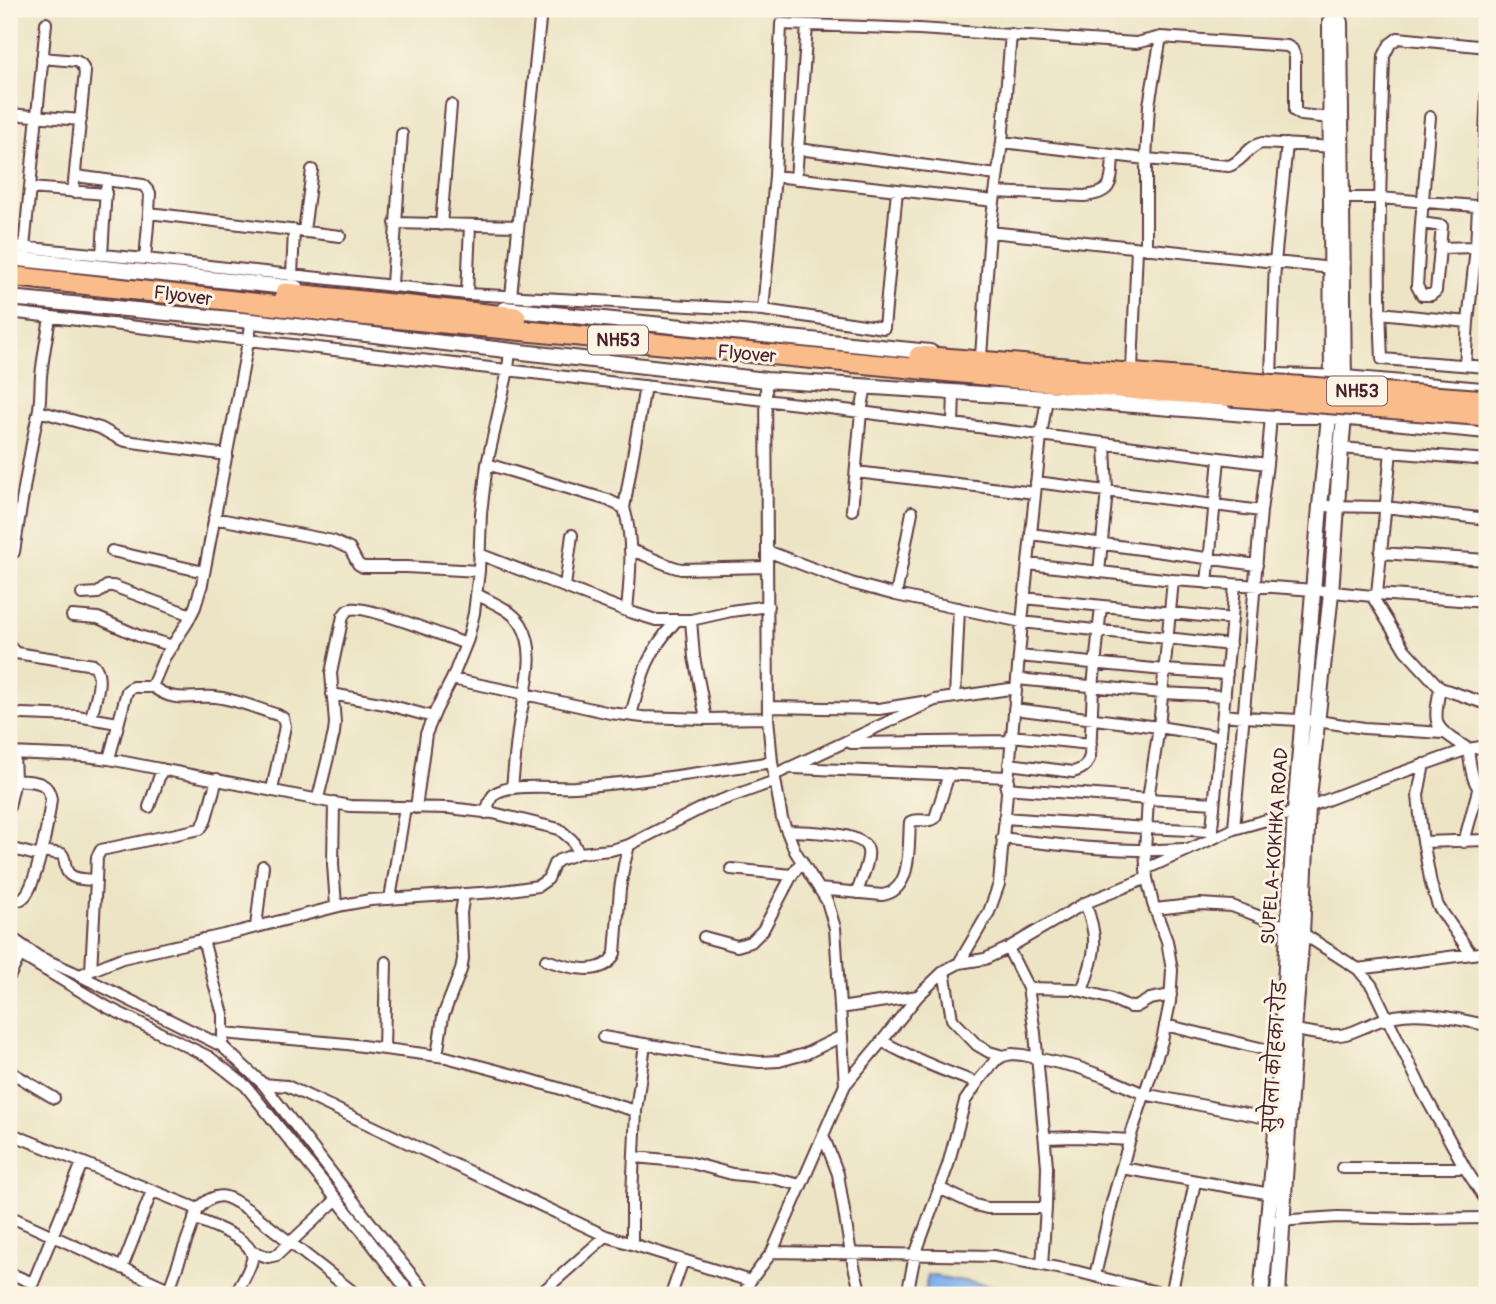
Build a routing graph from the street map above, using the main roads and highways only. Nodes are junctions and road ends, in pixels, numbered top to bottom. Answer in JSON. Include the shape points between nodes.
{"nodes":[{"id":1,"x":9,"y":266,"type":"edge"},
{"id":2,"x":9,"y":276,"type":"edge"},
{"id":3,"x":1487,"y":400,"type":"edge"},
{"id":4,"x":1487,"y":416,"type":"edge"}],
"edges":[{"from":1,"to":3,"type":"highway","name":"Flyover","number":"NH53","bridge":true,"via":[[766,343]]},
{"from":2,"to":4,"type":"highway","name":"Flyover","number":"NH53","bridge":true,"via":[[362,316],[1139,390]]}]}
